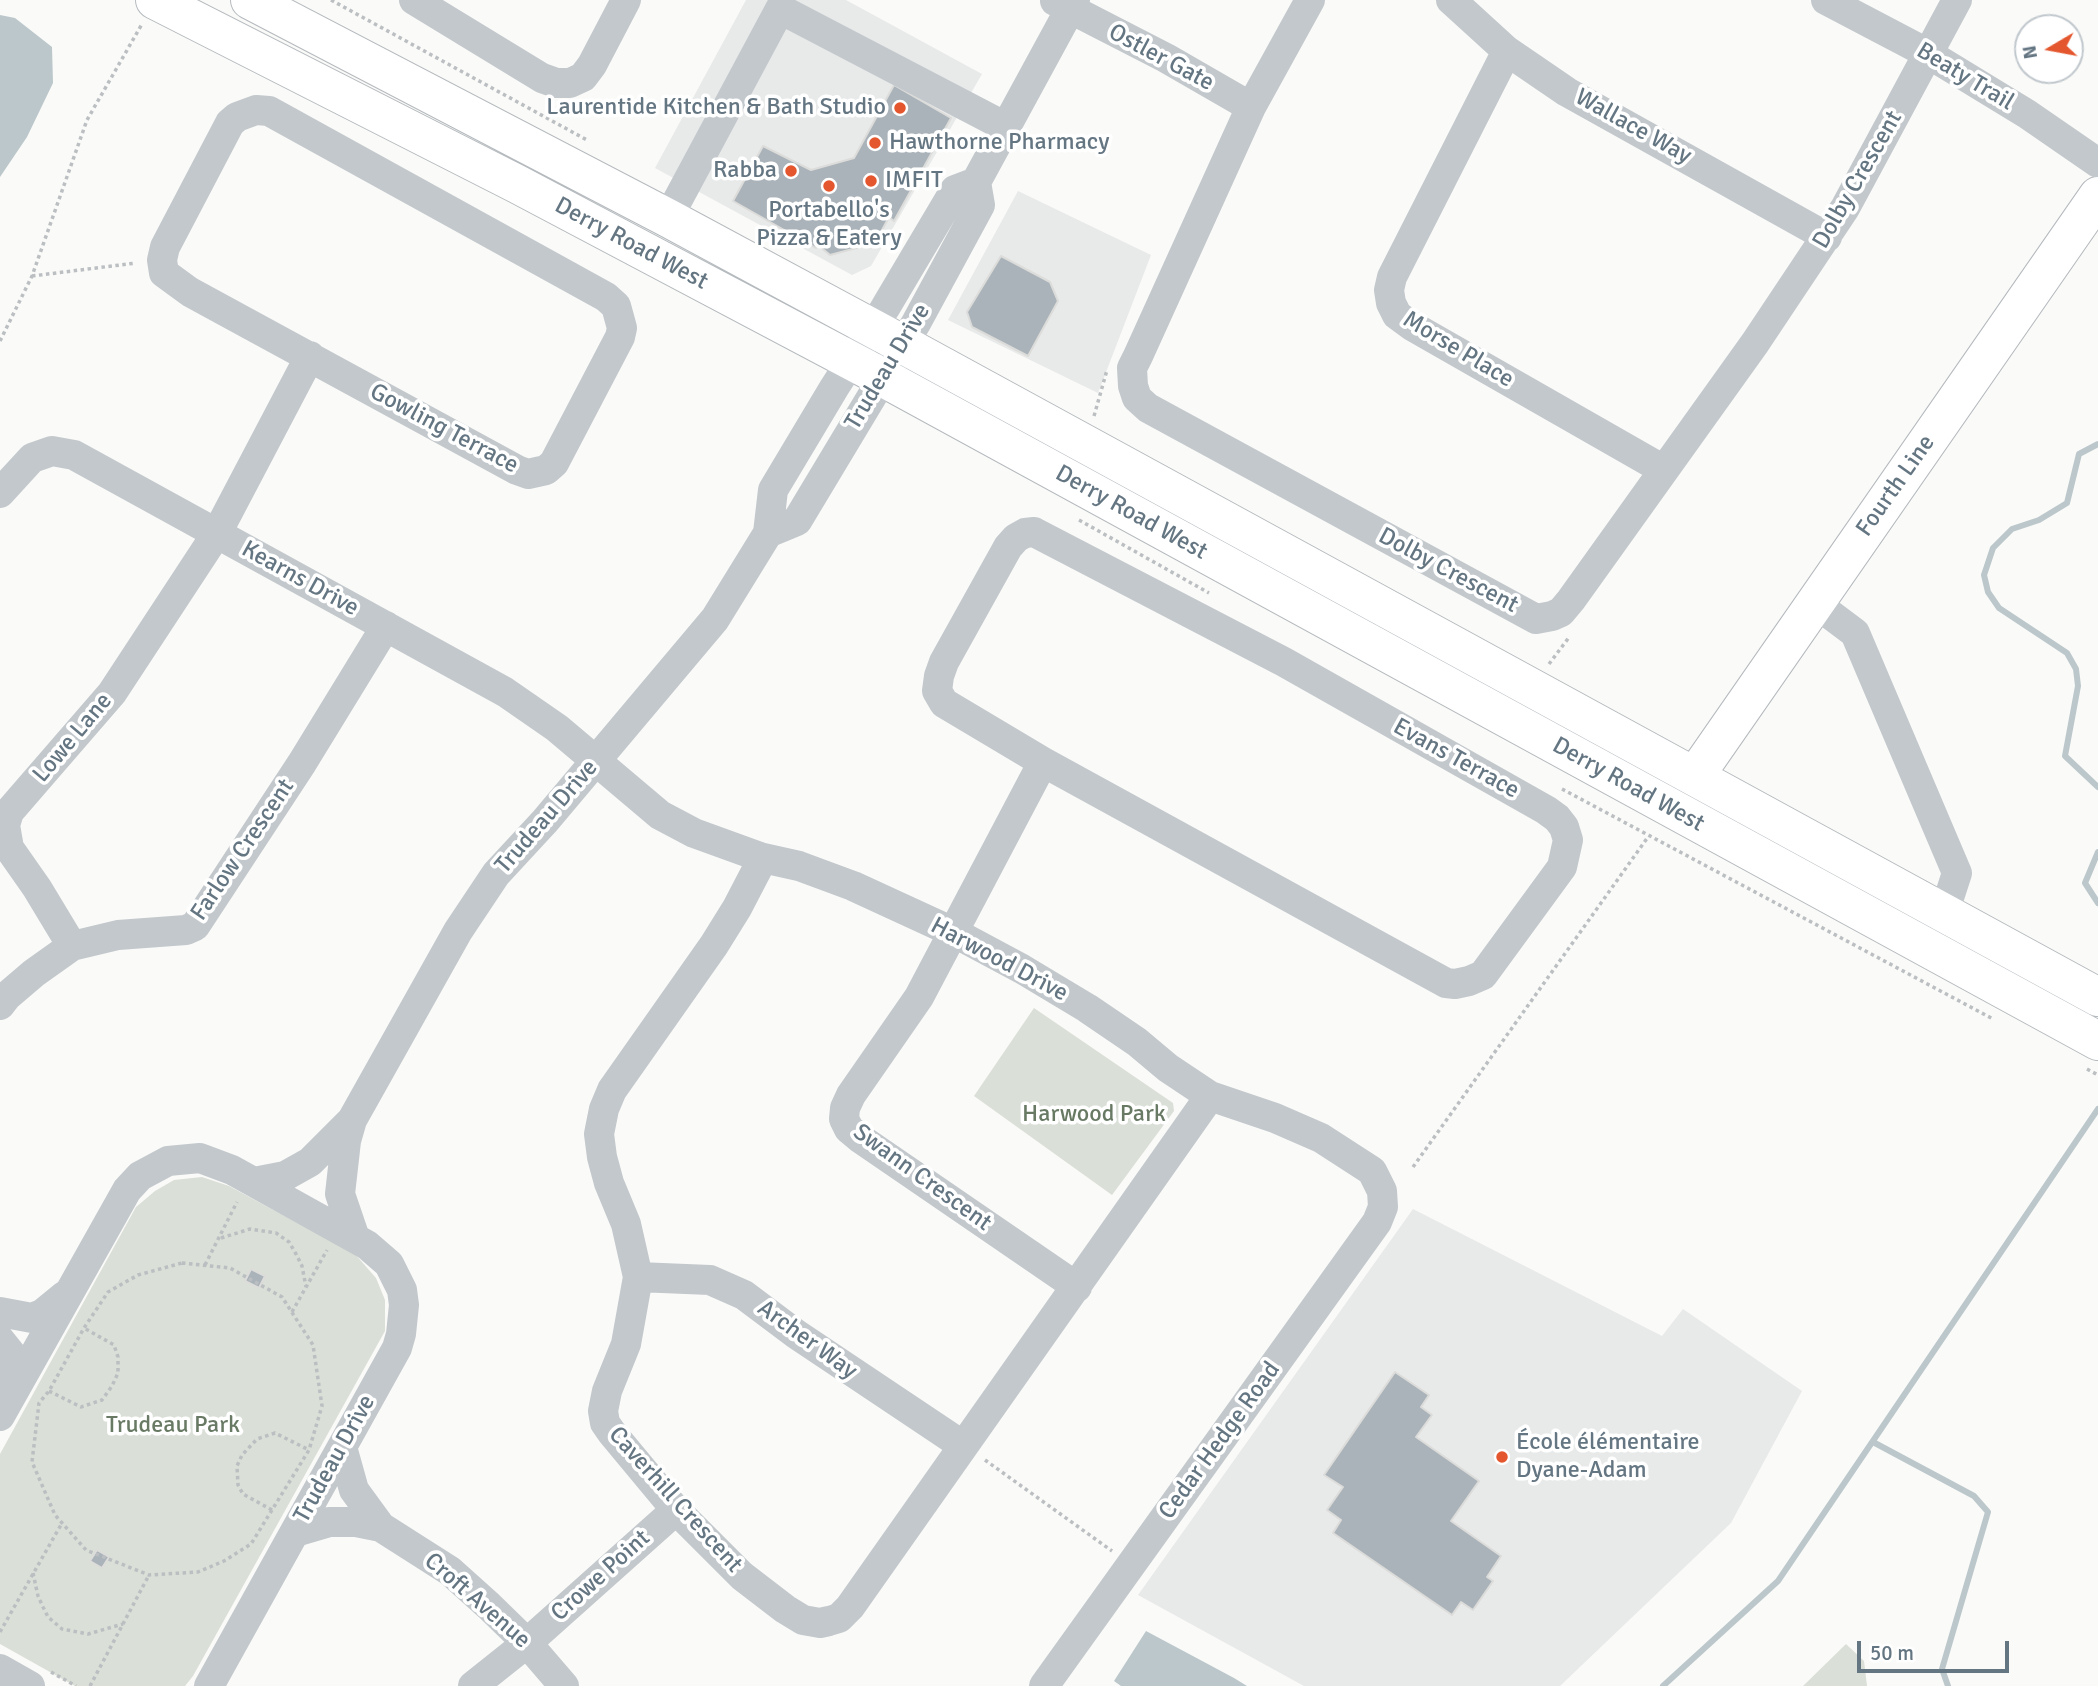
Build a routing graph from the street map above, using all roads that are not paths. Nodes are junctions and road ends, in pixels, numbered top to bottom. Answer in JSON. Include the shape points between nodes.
{"nodes":[{"id":1,"x":155,"y":0,"type":"edge"},
{"id":2,"x":250,"y":0,"type":"edge"},
{"id":3,"x":414,"y":0,"type":"edge"},
{"id":4,"x":626,"y":0,"type":"edge"},
{"id":5,"x":1310,"y":0,"type":"edge"},
{"id":6,"x":1451,"y":0,"type":"edge"},
{"id":7,"x":1826,"y":0,"type":"edge"},
{"id":8,"x":1957,"y":0,"type":"edge"},
{"id":9,"x":1066,"y":3,"type":"edge"},
{"id":10,"x":1507,"y":51,"type":"junction"},
{"id":11,"x":1927,"y":53,"type":"junction"},
{"id":12,"x":1251,"y":107,"type":"junction"},
{"id":13,"x":1006,"y":127,"type":"junction"},
{"id":14,"x":2098,"y":163,"type":"edge"},
{"id":15,"x":2098,"y":196,"type":"edge"},
{"id":16,"x":668,"y":218,"type":"junction"},
{"id":17,"x":1826,"y":237,"type":"junction"},
{"id":18,"x":887,"y":336,"type":"junction"},
{"id":19,"x":310,"y":356,"type":"junction"},
{"id":20,"x":866,"y":369,"type":"junction"},
{"id":21,"x":1664,"y":470,"type":"junction"},
{"id":22,"x":0,"y":493,"type":"edge"},
{"id":23,"x":216,"y":533,"type":"junction"},
{"id":24,"x":1815,"y":603,"type":"junction"},
{"id":25,"x":386,"y":626,"type":"junction"},
{"id":26,"x":595,"y":762,"type":"junction"},
{"id":27,"x":1043,"y":762,"type":"junction"},
{"id":28,"x":1695,"y":776,"type":"junction"},
{"id":29,"x":763,"y":859,"type":"junction"},
{"id":30,"x":1944,"y":912,"type":"junction"},
{"id":31,"x":953,"y":932,"type":"junction"},
{"id":32,"x":72,"y":946,"type":"junction"},
{"id":33,"x":2098,"y":997,"type":"edge"},
{"id":34,"x":0,"y":1005,"type":"edge"},
{"id":35,"x":2092,"y":1055,"type":"edge"},
{"id":36,"x":1210,"y":1096,"type":"junction"},
{"id":37,"x":352,"y":1120,"type":"junction"},
{"id":38,"x":247,"y":1189,"type":"junction"},
{"id":39,"x":1382,"y":1191,"type":"joint"},
{"id":40,"x":342,"y":1241,"type":"junction"},
{"id":41,"x":638,"y":1277,"type":"junction"},
{"id":42,"x":1077,"y":1287,"type":"junction"},
{"id":43,"x":67,"y":1294,"type":"junction"},
{"id":44,"x":0,"y":1312,"type":"edge"},
{"id":45,"x":0,"y":1339,"type":"edge"},
{"id":46,"x":7,"y":1403,"type":"edge"},
{"id":47,"x":962,"y":1446,"type":"junction"},
{"id":48,"x":342,"y":1447,"type":"junction"},
{"id":49,"x":676,"y":1510,"type":"junction"},
{"id":50,"x":381,"y":1527,"type":"junction"},
{"id":51,"x":295,"y":1532,"type":"junction"},
{"id":52,"x":527,"y":1643,"type":"junction"},
{"id":53,"x":0,"y":1669,"type":"edge"},
{"id":54,"x":30,"y":1686,"type":"edge"},
{"id":55,"x":209,"y":1686,"type":"edge"},
{"id":56,"x":473,"y":1686,"type":"edge"},
{"id":57,"x":564,"y":1686,"type":"edge"},
{"id":58,"x":1044,"y":1686,"type":"edge"}],
"edges":[{"from":1,"to":20,"type":"main road","name":"Derry Road West"},
{"from":2,"to":16,"type":"main road","name":"Derry Road West"},
{"from":3,"to":4,"type":"street","via":[[542,78],[570,83],[583,77],[592,65]]},
{"from":5,"to":12,"type":"street","name":"Dolby Crescent"},
{"from":6,"to":10,"type":"street","name":"Wallace Way"},
{"from":7,"to":11,"type":"street","name":"Beaty Trail"},
{"from":8,"to":11,"type":"street","name":"Dolby Crescent"},
{"from":9,"to":12,"type":"street","name":"Ostler Gate"},
{"from":9,"to":13,"type":"street","name":"Trudeau Drive"},
{"from":10,"to":17,"type":"street","name":"Wallace Way","via":[[1567,92]]},
{"from":10,"to":21,"type":"street","name":"Morse Place","via":[[1392,277],[1391,303],[1397,315],[1412,326]]},
{"from":11,"to":14,"type":"street","name":"Beaty Trail"},
{"from":11,"to":17,"type":"street","name":"Dolby Crescent"},
{"from":12,"to":21,"type":"street","name":"Dolby Crescent","via":[[1132,368],[1137,398],[1148,408],[1536,619],[1561,612]]},
{"from":13,"to":16,"type":"street","via":[[780,9]]},
{"from":13,"to":18,"type":"street","name":"Trudeau Drive","via":[[976,182],[980,205],[916,323]]},
{"from":15,"to":24,"type":"main road","name":"Fourth Line"},
{"from":16,"to":18,"type":"main road","name":"Derry Road West"},
{"from":17,"to":21,"type":"street","name":"Dolby Crescent"},
{"from":18,"to":20,"type":"street","name":"Trudeau Drive"},
{"from":18,"to":28,"type":"main road","name":"Derry Road West"},
{"from":19,"to":19,"type":"street","name":"Gowling Terrace","via":[[190,292],[164,273],[165,247],[230,123],[256,110],[269,111],[606,297],[616,306],[622,328],[554,463],[537,474],[517,470]]},
{"from":19,"to":23,"type":"street","name":"Lowe Lane"},
{"from":20,"to":26,"type":"street","name":"Trudeau Drive","via":[[773,490],[768,533],[715,620]]},
{"from":20,"to":35,"type":"main road","name":"Derry Road West"},
{"from":22,"to":23,"type":"street","name":"Kearns Drive","via":[[32,458],[52,451],[74,455]]},
{"from":23,"to":25,"type":"street","name":"Kearns Drive"},
{"from":23,"to":32,"type":"street","name":"Lowe Lane","via":[[112,693],[9,812],[5,825],[9,848]]},
{"from":24,"to":28,"type":"main road","name":"Fourth Line"},
{"from":24,"to":30,"type":"street","via":[[1855,633],[1951,861],[1956,873]]},
{"from":25,"to":26,"type":"street","name":"Kearns Drive","via":[[506,692]]},
{"from":25,"to":32,"type":"street","name":"Farlow Crescent","via":[[195,926]]},
{"from":26,"to":29,"type":"street","name":"Harwood Drive","via":[[660,815]]},
{"from":26,"to":37,"type":"street","name":"Trudeau Drive","via":[[496,874],[465,919]]},
{"from":27,"to":27,"type":"street","name":"Evans Terrace","via":[[959,713],[937,691],[944,662],[1008,547],[1016,537],[1034,532],[1284,663],[1546,810],[1564,827],[1566,854],[1562,867],[1483,975],[1446,983]]},
{"from":27,"to":31,"type":"street"},
{"from":28,"to":30,"type":"main road","name":"Derry Road West"},
{"from":29,"to":31,"type":"street","name":"Harwood Drive","via":[[799,866],[853,886]]},
{"from":29,"to":41,"type":"street","name":"Caverhill Crescent","via":[[714,946],[612,1090],[604,1109],[601,1157],[626,1224]]},
{"from":30,"to":33,"type":"main road","name":"Derry Road West"},
{"from":31,"to":36,"type":"street","name":"Harwood Drive","via":[[1087,1008]]},
{"from":31,"to":42,"type":"street","name":"Swann Crescent","via":[[919,997],[851,1095],[844,1119],[861,1139]]},
{"from":32,"to":34,"type":"street","name":"Farlow Crescent"},
{"from":36,"to":39,"type":"street","name":"Harwood Drive","via":[[1321,1138],[1372,1171]]},
{"from":36,"to":42,"type":"street","name":"Caverhill Crescent"},
{"from":37,"to":38,"type":"street","name":"Trudeau Drive","via":[[310,1162]]},
{"from":37,"to":40,"type":"street","name":"Trudeau Drive","via":[[340,1194],[345,1213]]},
{"from":38,"to":40,"type":"street","name":"Trudeau Drive"},
{"from":38,"to":43,"type":"street","name":"Trudeau Drive","via":[[216,1163],[200,1158],[153,1167],[127,1189]]},
{"from":39,"to":58,"type":"street","name":"Cedar Hedge Road","via":[[1383,1207],[1377,1222]]},
{"from":40,"to":48,"type":"street","name":"Trudeau Drive","via":[[378,1253],[397,1277],[404,1320],[397,1348]]},
{"from":41,"to":47,"type":"street","name":"Archer Way","via":[[710,1280],[744,1295]]},
{"from":41,"to":49,"type":"street","name":"Caverhill Crescent","via":[[626,1344],[603,1411],[612,1433]]},
{"from":42,"to":47,"type":"street","name":"Caverhill Crescent"},
{"from":43,"to":44,"type":"street","via":[[32,1318]]},
{"from":43,"to":46,"type":"street","name":"Trudeau Drive"},
{"from":45,"to":46,"type":"street","via":[[12,1355]]},
{"from":47,"to":49,"type":"street","name":"Caverhill Crescent","via":[[850,1607],[839,1618],[820,1623],[794,1615],[753,1585]]},
{"from":48,"to":50,"type":"street","name":"Croft Avenue","via":[[354,1490]]},
{"from":48,"to":51,"type":"street","name":"Trudeau Drive"},
{"from":49,"to":52,"type":"street","name":"Crowe Point"},
{"from":50,"to":51,"type":"street","name":"Croft Avenue","via":[[328,1522]]},
{"from":50,"to":52,"type":"street","name":"Croft Avenue","via":[[450,1571]]},
{"from":51,"to":55,"type":"street","name":"Trudeau Drive"},
{"from":52,"to":56,"type":"street","name":"Crowe Point"},
{"from":52,"to":57,"type":"street","name":"Croft Avenue"},
{"from":53,"to":54,"type":"street"}]}
